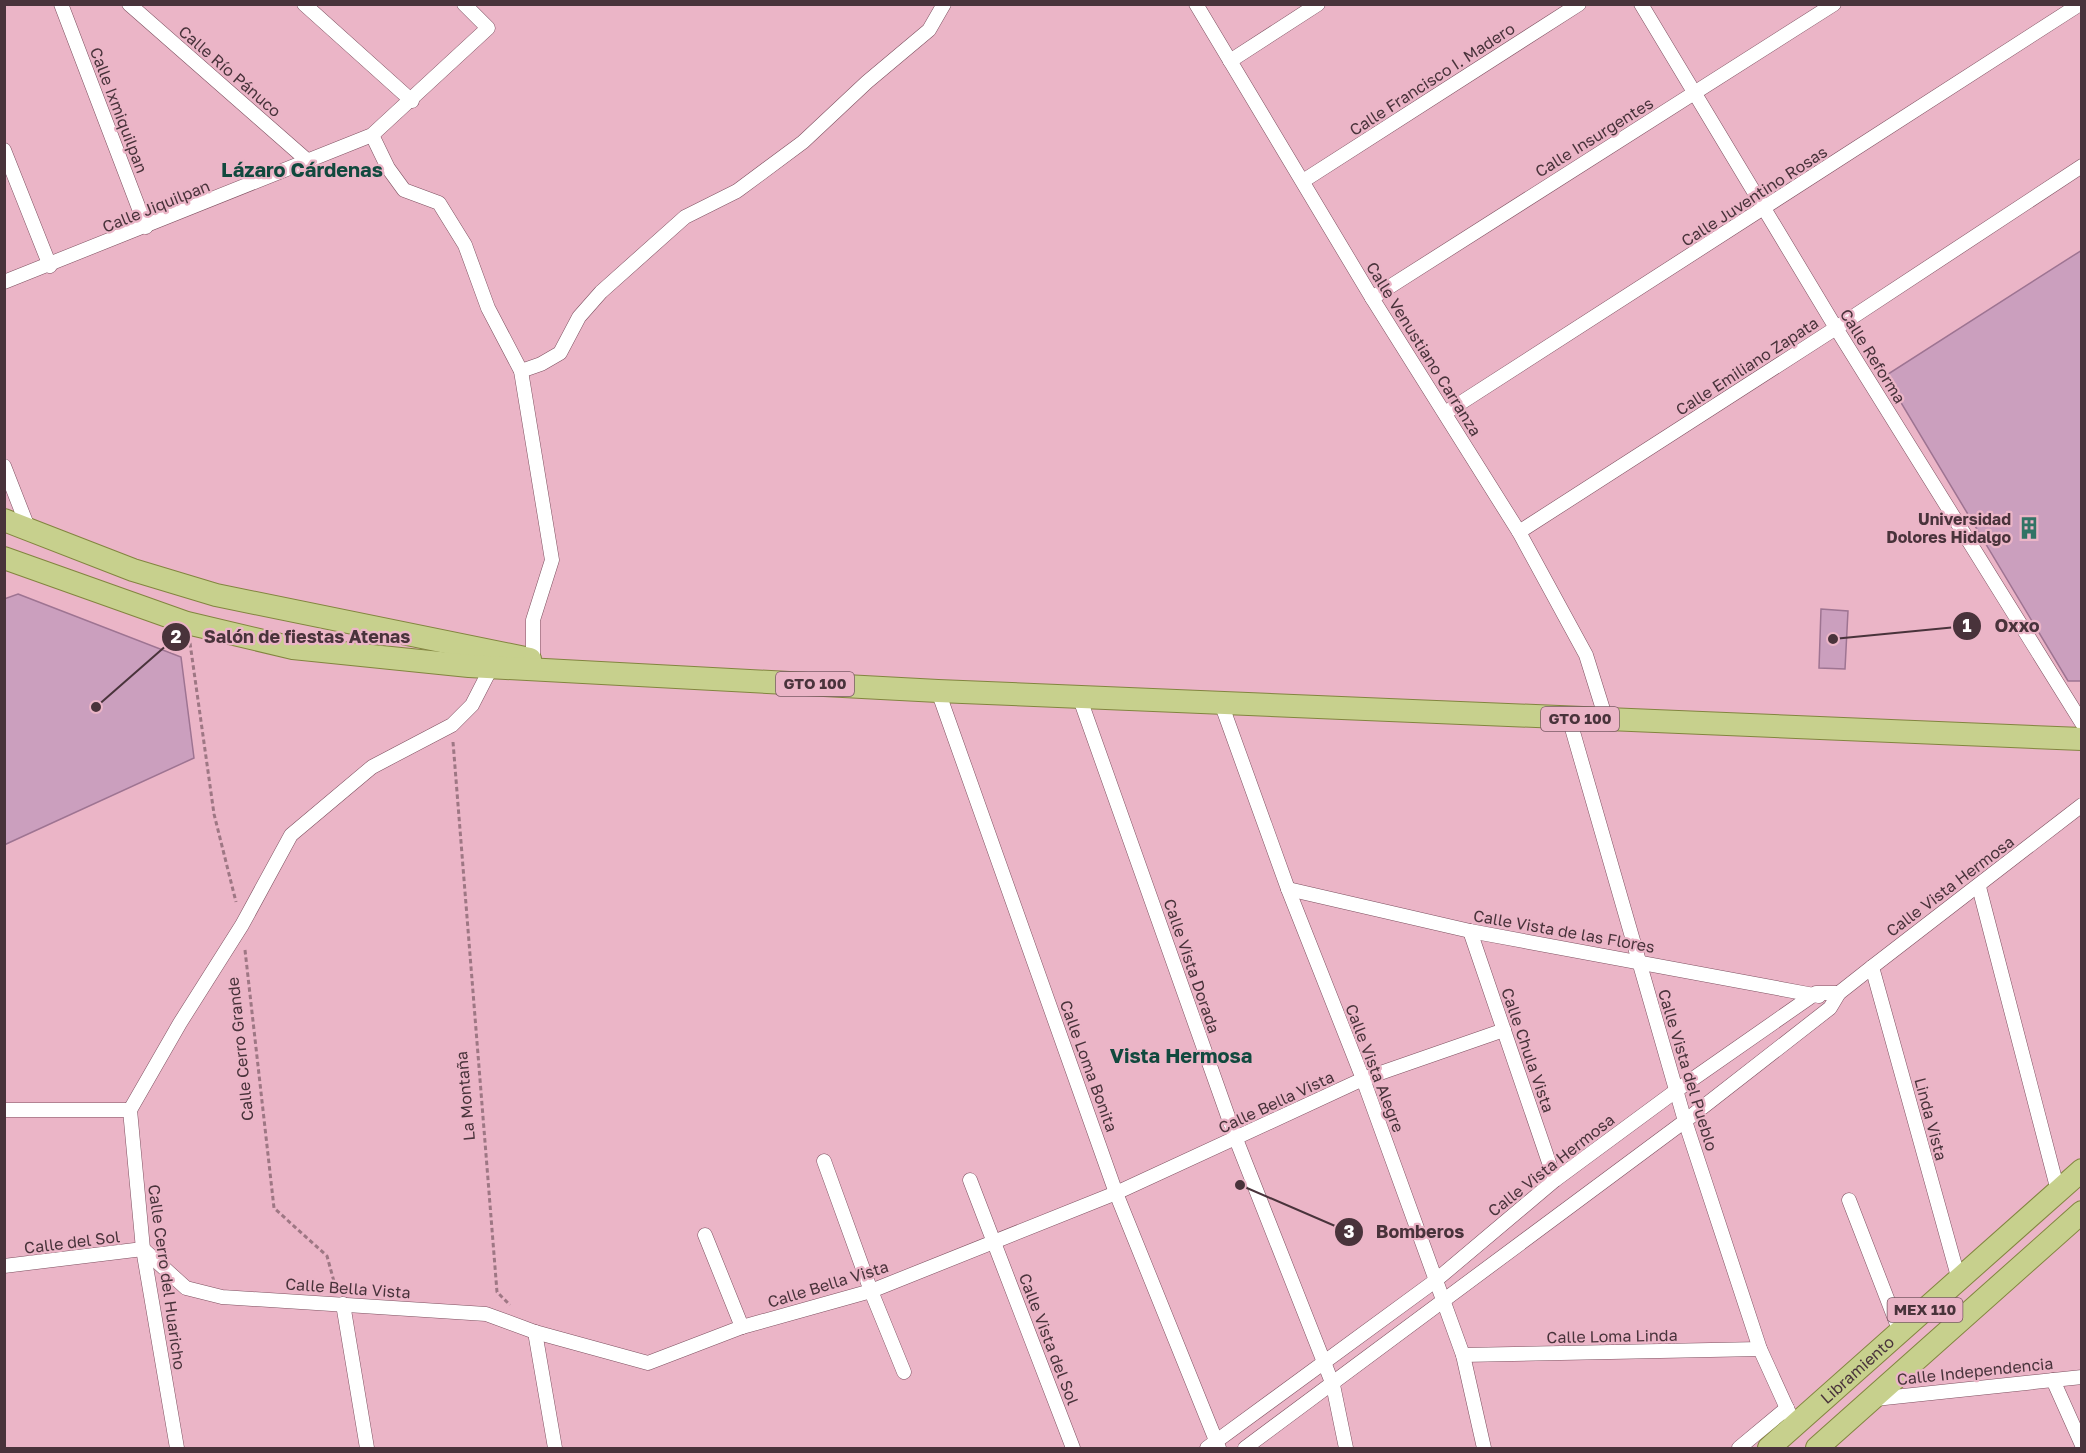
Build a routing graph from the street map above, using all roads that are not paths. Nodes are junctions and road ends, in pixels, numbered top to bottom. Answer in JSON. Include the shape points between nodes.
{"nodes":[{"id":1,"x":61,"y":4,"type":"edge"},
{"id":2,"x":129,"y":4,"type":"edge"},
{"id":3,"x":304,"y":4,"type":"edge"},
{"id":4,"x":464,"y":4,"type":"edge"},
{"id":5,"x":944,"y":4,"type":"edge"},
{"id":6,"x":1196,"y":4,"type":"edge"},
{"id":7,"x":1318,"y":4,"type":"edge"},
{"id":8,"x":1579,"y":4,"type":"edge"},
{"id":9,"x":1641,"y":4,"type":"edge"},
{"id":10,"x":1834,"y":4,"type":"edge"},
{"id":11,"x":2080,"y":4,"type":"edge"},
{"id":12,"x":1230,"y":61,"type":"junction"},
{"id":13,"x":1695,"y":92,"type":"junction"},
{"id":14,"x":412,"y":101,"type":"junction"},
{"id":15,"x":372,"y":135,"type":"junction"},
{"id":16,"x":4,"y":150,"type":"edge"},
{"id":17,"x":309,"y":162,"type":"junction"},
{"id":18,"x":2082,"y":166,"type":"edge"},
{"id":19,"x":1303,"y":181,"type":"junction"},
{"id":20,"x":1766,"y":209,"type":"junction"},
{"id":21,"x":146,"y":227,"type":"junction"},
{"id":22,"x":50,"y":266,"type":"junction"},
{"id":23,"x":4,"y":282,"type":"edge"},
{"id":24,"x":1372,"y":298,"type":"junction"},
{"id":25,"x":1836,"y":328,"type":"junction"},
{"id":26,"x":521,"y":371,"type":"junction"},
{"id":27,"x":1445,"y":414,"type":"junction"},
{"id":28,"x":4,"y":466,"type":"edge"},
{"id":29,"x":4,"y":520,"type":"edge"},
{"id":30,"x":29,"y":530,"type":"junction"},
{"id":31,"x":1519,"y":532,"type":"junction"},
{"id":32,"x":4,"y":558,"type":"edge"},
{"id":33,"x":538,"y":667,"type":"junction"},
{"id":34,"x":491,"y":668,"type":"junction"},
{"id":35,"x":938,"y":691,"type":"junction"},
{"id":36,"x":1079,"y":696,"type":"junction"},
{"id":37,"x":1221,"y":703,"type":"junction"},
{"id":38,"x":1569,"y":718,"type":"junction"},
{"id":39,"x":1606,"y":719,"type":"junction"},
{"id":40,"x":2082,"y":723,"type":"edge"},
{"id":41,"x":2082,"y":739,"type":"edge"},
{"id":42,"x":2082,"y":805,"type":"edge"},
{"id":43,"x":1979,"y":887,"type":"junction"},
{"id":44,"x":1288,"y":889,"type":"junction"},
{"id":45,"x":1470,"y":931,"type":"junction"},
{"id":46,"x":1638,"y":961,"type":"junction"},
{"id":47,"x":1872,"y":967,"type":"junction"},
{"id":48,"x":1816,"y":993,"type":"junction"},
{"id":49,"x":1839,"y":993,"type":"junction"},
{"id":50,"x":1830,"y":1008,"type":"junction"},
{"id":51,"x":1504,"y":1030,"type":"junction"},
{"id":52,"x":1363,"y":1078,"type":"junction"},
{"id":53,"x":1677,"y":1090,"type":"junction"},
{"id":54,"x":4,"y":1110,"type":"edge"},
{"id":55,"x":130,"y":1110,"type":"junction"},
{"id":56,"x":1686,"y":1121,"type":"junction"},
{"id":57,"x":1236,"y":1139,"type":"junction"},
{"id":58,"x":824,"y":1161,"type":"dead end"},
{"id":59,"x":2082,"y":1170,"type":"edge"},
{"id":60,"x":1555,"y":1179,"type":"junction"},
{"id":61,"x":970,"y":1180,"type":"dead end"},
{"id":62,"x":2058,"y":1191,"type":"junction"},
{"id":63,"x":1116,"y":1193,"type":"junction"},
{"id":64,"x":1849,"y":1200,"type":"dead end"},
{"id":65,"x":2082,"y":1212,"type":"edge"},
{"id":66,"x":705,"y":1235,"type":"dead end"},
{"id":67,"x":994,"y":1241,"type":"junction"},
{"id":68,"x":143,"y":1250,"type":"junction"},
{"id":69,"x":4,"y":1266,"type":"edge"},
{"id":70,"x":1959,"y":1280,"type":"junction"},
{"id":71,"x":1435,"y":1281,"type":"junction"},
{"id":72,"x":871,"y":1291,"type":"junction"},
{"id":73,"x":1443,"y":1300,"type":"junction"},
{"id":74,"x":343,"y":1304,"type":"junction"},
{"id":75,"x":742,"y":1327,"type":"junction"},
{"id":76,"x":535,"y":1332,"type":"junction"},
{"id":77,"x":1900,"y":1332,"type":"junction"},
{"id":78,"x":1760,"y":1350,"type":"junction"},
{"id":79,"x":1463,"y":1355,"type":"junction"},
{"id":80,"x":1323,"y":1362,"type":"junction"},
{"id":81,"x":904,"y":1372,"type":"dead end"},
{"id":82,"x":2082,"y":1377,"type":"edge"},
{"id":83,"x":2053,"y":1380,"type":"junction"},
{"id":84,"x":1333,"y":1385,"type":"junction"},
{"id":85,"x":1872,"y":1399,"type":"junction"},
{"id":86,"x":1791,"y":1417,"type":"junction"},
{"id":87,"x":2082,"y":1445,"type":"edge"},
{"id":88,"x":1214,"y":1446,"type":"edge"},
{"id":89,"x":177,"y":1449,"type":"edge"},
{"id":90,"x":367,"y":1449,"type":"edge"},
{"id":91,"x":555,"y":1449,"type":"edge"},
{"id":92,"x":1073,"y":1449,"type":"edge"},
{"id":93,"x":1245,"y":1449,"type":"edge"},
{"id":94,"x":1346,"y":1449,"type":"edge"},
{"id":95,"x":1484,"y":1449,"type":"edge"},
{"id":96,"x":1739,"y":1449,"type":"edge"},
{"id":97,"x":1769,"y":1449,"type":"edge"},
{"id":98,"x":1817,"y":1449,"type":"edge"}],
"edges":[{"from":1,"to":21,"type":"street","name":"Calle Ixmiquilpan"},
{"from":2,"to":17,"type":"street","name":"Calle Río Pánuco"},
{"from":3,"to":14,"type":"street"},
{"from":4,"to":14,"type":"street","name":"Calle Jiquilpan","via":[[488,27]]},
{"from":5,"to":26,"type":"street","via":[[929,30],[803,142],[737,191],[685,217],[601,292],[579,318],[560,353]]},
{"from":6,"to":12,"type":"street","name":"Calle Venustiano Carranza"},
{"from":7,"to":12,"type":"street"},
{"from":8,"to":19,"type":"street","name":"Calle Francisco I. Madero"},
{"from":9,"to":13,"type":"street","name":"Calle Reforma"},
{"from":10,"to":13,"type":"street","name":"Calle Insurgentes"},
{"from":11,"to":20,"type":"street","name":"Calle Juventino Rosas"},
{"from":12,"to":19,"type":"street","name":"Calle Venustiano Carranza"},
{"from":13,"to":20,"type":"street","name":"Calle Reforma"},
{"from":13,"to":24,"type":"street","name":"Calle Insurgentes"},
{"from":14,"to":15,"type":"street","name":"Calle Jiquilpan"},
{"from":15,"to":17,"type":"street","name":"Calle Jiquilpan"},
{"from":15,"to":26,"type":"street","via":[[387,168],[404,190],[439,203],[465,245],[488,308]]},
{"from":16,"to":22,"type":"street"},
{"from":17,"to":21,"type":"street","name":"Calle Jiquilpan"},
{"from":18,"to":25,"type":"street","name":"Calle Emiliano Zapata"},
{"from":19,"to":24,"type":"street","name":"Calle Venustiano Carranza"},
{"from":20,"to":25,"type":"street","name":"Calle Reforma"},
{"from":20,"to":27,"type":"street","name":"Calle Juventino Rosas"},
{"from":21,"to":22,"type":"street","name":"Calle Jiquilpan"},
{"from":22,"to":23,"type":"street","name":"Calle Jiquilpan"},
{"from":24,"to":27,"type":"street","name":"Calle Venustiano Carranza"},
{"from":25,"to":31,"type":"street","name":"Calle Emiliano Zapata"},
{"from":25,"to":40,"type":"street","name":"Calle Reforma"},
{"from":26,"to":33,"type":"street","via":[[552,561],[533,620]]},
{"from":27,"to":31,"type":"street","name":"Calle Venustiano Carranza"},
{"from":28,"to":30,"type":"street"},
{"from":29,"to":30,"type":"main road","number":"GTO 100"},
{"from":30,"to":33,"type":"main road","number":"GTO 100","via":[[133,570],[216,595]]},
{"from":31,"to":39,"type":"street","name":"Calle Venustiano Carranza","via":[[1586,655]]},
{"from":32,"to":34,"type":"main road","number":"GTO 100","via":[[187,623],[293,648]]},
{"from":33,"to":34,"type":"main road","number":"GTO 100"},
{"from":33,"to":35,"type":"main road","number":"GTO 100"},
{"from":34,"to":55,"type":"street","via":[[472,705],[452,725],[372,766],[291,835],[242,925]]},
{"from":35,"to":36,"type":"main road","number":"GTO 100"},
{"from":35,"to":63,"type":"street","name":"Calle Loma Bonita"},
{"from":36,"to":37,"type":"main road","number":"GTO 100"},
{"from":36,"to":57,"type":"street","name":"Calle Vista Dorada"},
{"from":37,"to":38,"type":"main road","number":"GTO 100"},
{"from":37,"to":44,"type":"street","name":"Calle Vista Alegre"},
{"from":38,"to":39,"type":"main road","number":"GTO 100"},
{"from":38,"to":46,"type":"street","name":"Calle Vista del Pueblo"},
{"from":39,"to":41,"type":"main road","number":"GTO 100"},
{"from":42,"to":43,"type":"street","name":"Calle Vista Hermosa"},
{"from":43,"to":47,"type":"street","name":"Calle Vista Hermosa"},
{"from":43,"to":62,"type":"street"},
{"from":44,"to":45,"type":"street","name":"Calle Vista de las Flores"},
{"from":44,"to":52,"type":"street","name":"Calle Vista Alegre"},
{"from":45,"to":46,"type":"street","name":"Calle Vista de las Flores"},
{"from":45,"to":51,"type":"street","name":"Calle Chula Vista"},
{"from":46,"to":48,"type":"street","name":"Calle Vista de las Flores"},
{"from":46,"to":53,"type":"street","name":"Calle Vista del Pueblo"},
{"from":47,"to":49,"type":"street","name":"Calle Vista Hermosa"},
{"from":47,"to":70,"type":"street","name":"Linda Vista"},
{"from":48,"to":49,"type":"street"},
{"from":48,"to":50,"type":"street"},
{"from":48,"to":53,"type":"street","name":"Calle Vista Hermosa"},
{"from":49,"to":50,"type":"street","name":"Calle Vista Hermosa"},
{"from":50,"to":56,"type":"street","name":"Calle Vista Hermosa"},
{"from":51,"to":52,"type":"street","name":"Calle Bella Vista"},
{"from":51,"to":60,"type":"street","name":"Calle Chula Vista"},
{"from":52,"to":57,"type":"street","name":"Calle Bella Vista"},
{"from":52,"to":71,"type":"street","name":"Calle Vista Alegre"},
{"from":53,"to":56,"type":"street","name":"Calle Vista del Pueblo"},
{"from":53,"to":60,"type":"street","name":"Calle Vista Hermosa"},
{"from":54,"to":55,"type":"street"},
{"from":55,"to":68,"type":"street","name":"Calle Cerro del Huaricho"},
{"from":56,"to":73,"type":"street","name":"Calle Vista Hermosa"},
{"from":56,"to":78,"type":"street","name":"Calle Vista del Pueblo"},
{"from":57,"to":63,"type":"street","name":"Calle Bella Vista"},
{"from":57,"to":80,"type":"street","name":"Calle Vista Dorada"},
{"from":58,"to":72,"type":"street"},
{"from":59,"to":62,"type":"main road","name":"Libramiento","number":"MEX 110"},
{"from":60,"to":71,"type":"street","name":"Calle Vista Hermosa"},
{"from":61,"to":67,"type":"street","name":"Calle Vista del Sol"},
{"from":62,"to":70,"type":"main road","name":"Libramiento","number":"MEX 110"},
{"from":63,"to":67,"type":"street","name":"Calle Bella Vista"},
{"from":63,"to":88,"type":"street","name":"Calle Loma Bonita"},
{"from":64,"to":77,"type":"street"},
{"from":65,"to":85,"type":"main road","name":"Libramiento","number":"MEX 110"},
{"from":66,"to":75,"type":"street"},
{"from":67,"to":72,"type":"street","name":"Calle Bella Vista"},
{"from":67,"to":92,"type":"street","name":"Calle Vista del Sol"},
{"from":68,"to":69,"type":"street","name":"Calle del Sol"},
{"from":68,"to":74,"type":"street","name":"Calle Bella Vista","via":[[186,1288],[222,1297]]},
{"from":68,"to":89,"type":"street","name":"Calle Cerro del Huaricho"},
{"from":70,"to":77,"type":"main road","name":"Libramiento","number":"MEX 110"},
{"from":71,"to":73,"type":"street","name":"Calle Vista Alegre"},
{"from":71,"to":80,"type":"street","name":"Calle Vista Hermosa"},
{"from":72,"to":75,"type":"street","name":"Calle Bella Vista"},
{"from":72,"to":81,"type":"street"},
{"from":73,"to":79,"type":"street","name":"Calle Vista Alegre"},
{"from":73,"to":84,"type":"street","name":"Calle Vista Hermosa"},
{"from":74,"to":76,"type":"street","name":"Calle Bella Vista","via":[[486,1314]]},
{"from":74,"to":90,"type":"street"},
{"from":75,"to":76,"type":"street","name":"Calle Bella Vista","via":[[648,1363]]},
{"from":76,"to":91,"type":"street"},
{"from":77,"to":86,"type":"main road","name":"Libramiento","number":"MEX 110"},
{"from":78,"to":79,"type":"street","name":"Calle Loma Linda"},
{"from":78,"to":86,"type":"street","name":"Calle Vista del Pueblo"},
{"from":79,"to":95,"type":"street","name":"Calle Vista Alegre"},
{"from":80,"to":84,"type":"street","name":"Calle Vista Dorada"},
{"from":80,"to":88,"type":"street","name":"Calle Vista Hermosa"},
{"from":82,"to":83,"type":"street","name":"Calle Independencia"},
{"from":83,"to":85,"type":"street","name":"Calle Independencia"},
{"from":83,"to":87,"type":"street"},
{"from":84,"to":93,"type":"street","name":"Calle Vista Hermosa"},
{"from":84,"to":94,"type":"street","name":"Calle Vista Dorada"},
{"from":85,"to":98,"type":"main road","name":"Libramiento","number":"MEX 110"},
{"from":86,"to":96,"type":"street"},
{"from":86,"to":97,"type":"main road","name":"Libramiento","number":"MEX 110"}]}
